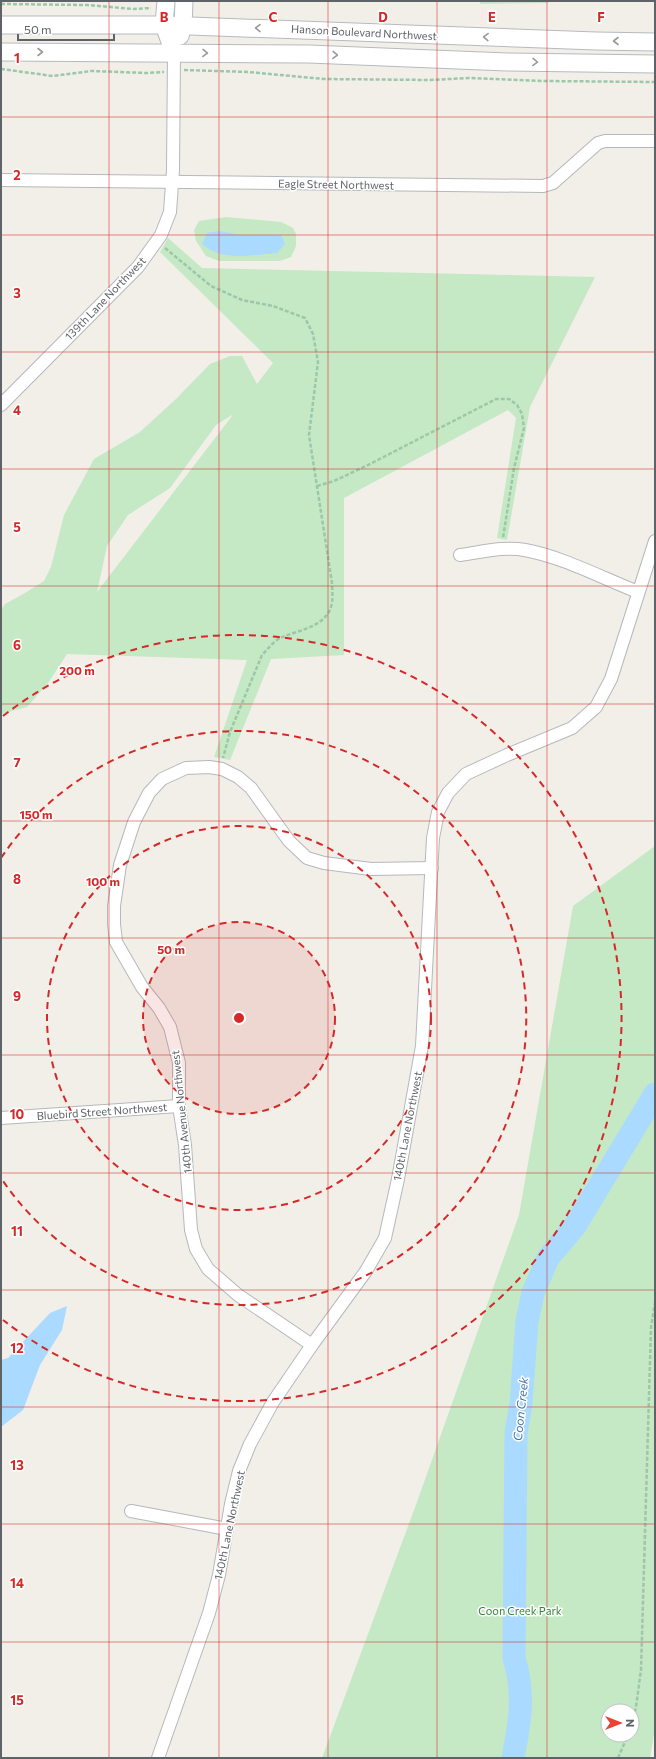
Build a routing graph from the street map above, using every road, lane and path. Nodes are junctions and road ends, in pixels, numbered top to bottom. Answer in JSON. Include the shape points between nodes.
{"nodes":[{"id":1,"x":166,"y":1,"type":"edge"},
{"id":2,"x":1,"y":4,"type":"edge"},
{"id":3,"x":184,"y":4,"type":"edge"},
{"id":4,"x":143,"y":8,"type":"dead end"},
{"id":5,"x":1,"y":25,"type":"edge"},
{"id":6,"x":164,"y":25,"type":"junction"},
{"id":7,"x":183,"y":26,"type":"junction"},
{"id":8,"x":655,"y":42,"type":"edge"},
{"id":9,"x":1,"y":52,"type":"edge"},
{"id":10,"x":174,"y":53,"type":"junction"},
{"id":11,"x":655,"y":64,"type":"edge"},
{"id":12,"x":1,"y":69,"type":"edge"},
{"id":13,"x":195,"y":70,"type":"dead end"},
{"id":14,"x":154,"y":72,"type":"dead end"},
{"id":15,"x":655,"y":82,"type":"edge"},
{"id":16,"x":655,"y":141,"type":"edge"},
{"id":17,"x":1,"y":180,"type":"edge"},
{"id":18,"x":172,"y":182,"type":"junction"},
{"id":19,"x":168,"y":250,"type":"dead end"},
{"id":20,"x":1,"y":405,"type":"edge"},
{"id":21,"x":316,"y":486,"type":"junction"},
{"id":22,"x":655,"y":541,"type":"edge"},
{"id":23,"x":502,"y":549,"type":"junction"},
{"id":24,"x":460,"y":554,"type":"dead end"},
{"id":25,"x":638,"y":592,"type":"junction"},
{"id":26,"x":222,"y":769,"type":"junction"},
{"id":27,"x":432,"y":868,"type":"junction"},
{"id":28,"x":179,"y":1106,"type":"junction"},
{"id":29,"x":1,"y":1118,"type":"edge"},
{"id":30,"x":655,"y":1303,"type":"edge"},
{"id":31,"x":312,"y":1345,"type":"junction"},
{"id":32,"x":131,"y":1511,"type":"dead end"},
{"id":33,"x":227,"y":1529,"type":"junction"},
{"id":34,"x":636,"y":1703,"type":"edge"},
{"id":35,"x":625,"y":1743,"type":"edge"},
{"id":36,"x":158,"y":1758,"type":"edge"},
{"id":37,"x":618,"y":1758,"type":"edge"}],
"edges":[{"from":1,"to":6,"type":"main road"},
{"from":2,"to":4,"type":"path"},
{"from":3,"to":7,"type":"main road"},
{"from":5,"to":6,"type":"main road","name":"Hanson Boulevard Northwest"},
{"from":6,"to":7,"type":"main road","name":"Hanson Boulevard Northwest"},
{"from":6,"to":10,"type":"main road"},
{"from":8,"to":7,"type":"main road","name":"Hanson Boulevard Northwest","one_way":true},
{"from":7,"to":10,"type":"main road"},
{"from":9,"to":10,"type":"main road","one_way":true},
{"from":10,"to":11,"type":"main road","one_way":true,"via":[[309,54],[507,62]]},
{"from":10,"to":18,"type":"street","name":"139th Lane Northwest"},
{"from":12,"to":14,"type":"path","via":[[53,76],[91,71]]},
{"from":13,"to":15,"type":"path","via":[[324,79],[469,78]]},
{"from":16,"to":18,"type":"street","name":"Eagle Street Northwest","via":[[605,141],[598,144],[553,183],[543,186]]},
{"from":17,"to":18,"type":"street","name":"Eagle Street Northwest"},
{"from":18,"to":20,"type":"street","name":"139th Lane Northwest","via":[[170,212],[161,235],[138,267]]},
{"from":19,"to":21,"type":"path","via":[[211,286],[242,300],[273,306],[305,318],[313,334],[318,362],[309,435]]},
{"from":21,"to":23,"type":"path","via":[[334,481],[366,466],[496,399],[509,399],[517,405],[522,414],[524,428],[514,468]]},
{"from":21,"to":26,"type":"path","via":[[332,583],[332,604],[327,614],[315,625],[280,638],[262,655],[230,732],[223,753]]},
{"from":22,"to":25,"type":"street","name":"140th Lane Northwest"},
{"from":23,"to":24,"type":"street"},
{"from":23,"to":25,"type":"street","via":[[538,553]]},
{"from":25,"to":27,"type":"street","name":"140th Lane Northwest","via":[[611,679],[596,707],[572,728],[466,774],[448,792],[438,812],[433,838]]},
{"from":26,"to":27,"type":"street","name":"140th Avenue Northwest","via":[[238,777],[251,788],[289,841],[307,858],[324,863],[371,869]]},
{"from":26,"to":28,"type":"street","name":"140th Avenue Northwest","via":[[186,768],[162,779],[149,793],[134,822],[120,865],[114,906],[116,942],[142,987],[170,1027],[178,1063]]},
{"from":27,"to":31,"type":"street","name":"140th Lane Northwest","via":[[422,1046],[385,1238],[366,1271]]},
{"from":28,"to":29,"type":"street","name":"Bluebird Street Northwest"},
{"from":28,"to":31,"type":"street","name":"140th Avenue Northwest","via":[[185,1145],[191,1230],[196,1249],[208,1269],[238,1295]]},
{"from":30,"to":34,"type":"path","via":[[651,1327],[640,1670]]},
{"from":31,"to":33,"type":"street","name":"140th Lane Northwest","via":[[250,1444],[239,1471]]},
{"from":32,"to":33,"type":"street"},
{"from":33,"to":36,"type":"street","name":"140th Lane Northwest","via":[[209,1613]]},
{"from":35,"to":37,"type":"path"}]}
